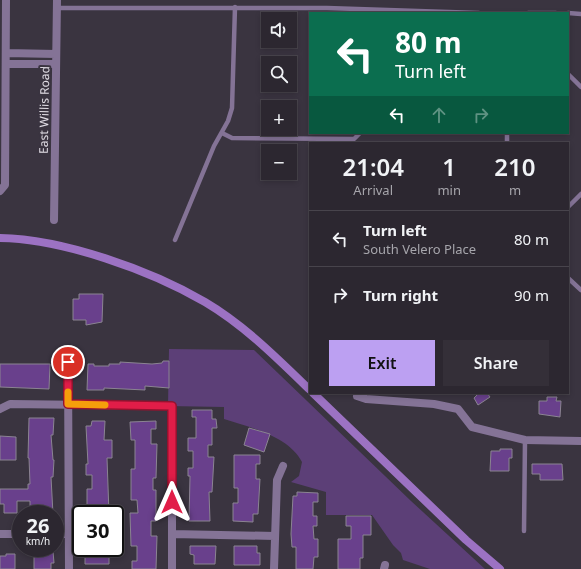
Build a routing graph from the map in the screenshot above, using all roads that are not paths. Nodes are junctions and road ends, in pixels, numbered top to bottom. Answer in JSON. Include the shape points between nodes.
{"nodes":[{"id":1,"x":6,"y":0,"type":"edge"},
{"id":2,"x":57,"y":4,"type":"edge"},
{"id":3,"x":235,"y":7,"type":"junction"},
{"id":4,"x":368,"y":11,"type":"edge"},
{"id":5,"x":424,"y":12,"type":"edge"},
{"id":6,"x":569,"y":13,"type":"edge"},
{"id":7,"x":581,"y":14,"type":"edge"},
{"id":8,"x":6,"y":53,"type":"junction"},
{"id":9,"x":27,"y":54,"type":"junction"},
{"id":10,"x":56,"y":54,"type":"junction"},
{"id":11,"x":6,"y":64,"type":"junction"},
{"id":12,"x":28,"y":64,"type":"junction"},
{"id":13,"x":56,"y":64,"type":"junction"},
{"id":14,"x":569,"y":75,"type":"edge"},
{"id":15,"x":581,"y":87,"type":"edge"},
{"id":16,"x":222,"y":132,"type":"junction"},
{"id":17,"x":359,"y":134,"type":"edge"},
{"id":18,"x":0,"y":191,"type":"edge"},
{"id":19,"x":581,"y":194,"type":"edge"},
{"id":20,"x":569,"y":206,"type":"edge"},
{"id":21,"x":54,"y":220,"type":"dead end"},
{"id":22,"x":175,"y":240,"type":"dead end"},
{"id":23,"x":569,"y":279,"type":"edge"},
{"id":24,"x":581,"y":290,"type":"edge"},
{"id":25,"x":68,"y":362,"type":"dead end"},
{"id":26,"x":357,"y":396,"type":"dead end"},
{"id":27,"x":68,"y":404,"type":"junction"},
{"id":28,"x":0,"y":409,"type":"edge"},
{"id":29,"x":581,"y":434,"type":"edge"},
{"id":30,"x":525,"y":440,"type":"junction"},
{"id":31,"x":581,"y":441,"type":"edge"},
{"id":32,"x":283,"y":466,"type":"dead end"},
{"id":33,"x":524,"y":531,"type":"dead end"},
{"id":34,"x":0,"y":534,"type":"edge"},
{"id":35,"x":12,"y":534,"type":"edge"},
{"id":36,"x":64,"y":534,"type":"edge"},
{"id":37,"x":69,"y":534,"type":"junction"},
{"id":38,"x":172,"y":534,"type":"junction"},
{"id":39,"x":275,"y":536,"type":"junction"},
{"id":40,"x":69,"y":569,"type":"edge"},
{"id":41,"x":172,"y":569,"type":"edge"},
{"id":42,"x":274,"y":569,"type":"edge"}],
"edges":[{"from":1,"to":8,"type":"street"},
{"from":2,"to":3,"type":"lane"},
{"from":2,"to":10,"type":"street","name":"East Willis Road"},
{"from":3,"to":4,"type":"lane"},
{"from":3,"to":16,"type":"lane","via":[[232,108]]},
{"from":4,"to":5,"type":"lane"},
{"from":6,"to":7,"type":"lane"},
{"from":8,"to":9,"type":"street"},
{"from":8,"to":11,"type":"street"},
{"from":9,"to":10,"type":"street"},
{"from":9,"to":12,"type":"street"},
{"from":10,"to":13,"type":"street","name":"East Willis Road"},
{"from":11,"to":12,"type":"street"},
{"from":11,"to":18,"type":"street","via":[[5,185]]},
{"from":12,"to":13,"type":"street"},
{"from":13,"to":21,"type":"street","name":"East Willis Road"},
{"from":14,"to":15,"type":"lane"},
{"from":16,"to":17,"type":"lane","via":[[232,138],[354,139]]},
{"from":16,"to":22,"type":"lane"},
{"from":19,"to":20,"type":"lane"},
{"from":23,"to":24,"type":"lane"},
{"from":25,"to":27,"type":"street"},
{"from":26,"to":30,"type":"street","via":[[458,409],[472,427]]},
{"from":27,"to":28,"type":"street","via":[[10,404]]},
{"from":27,"to":37,"type":"street"},
{"from":27,"to":38,"type":"street","via":[[172,406]]},
{"from":29,"to":31,"type":"lane"},
{"from":30,"to":31,"type":"street"},
{"from":30,"to":33,"type":"lane"},
{"from":32,"to":39,"type":"street","via":[[277,480]]},
{"from":34,"to":35,"type":"street"},
{"from":36,"to":37,"type":"street"},
{"from":37,"to":40,"type":"street"},
{"from":38,"to":39,"type":"street"},
{"from":38,"to":41,"type":"street"},
{"from":39,"to":42,"type":"street"}]}
